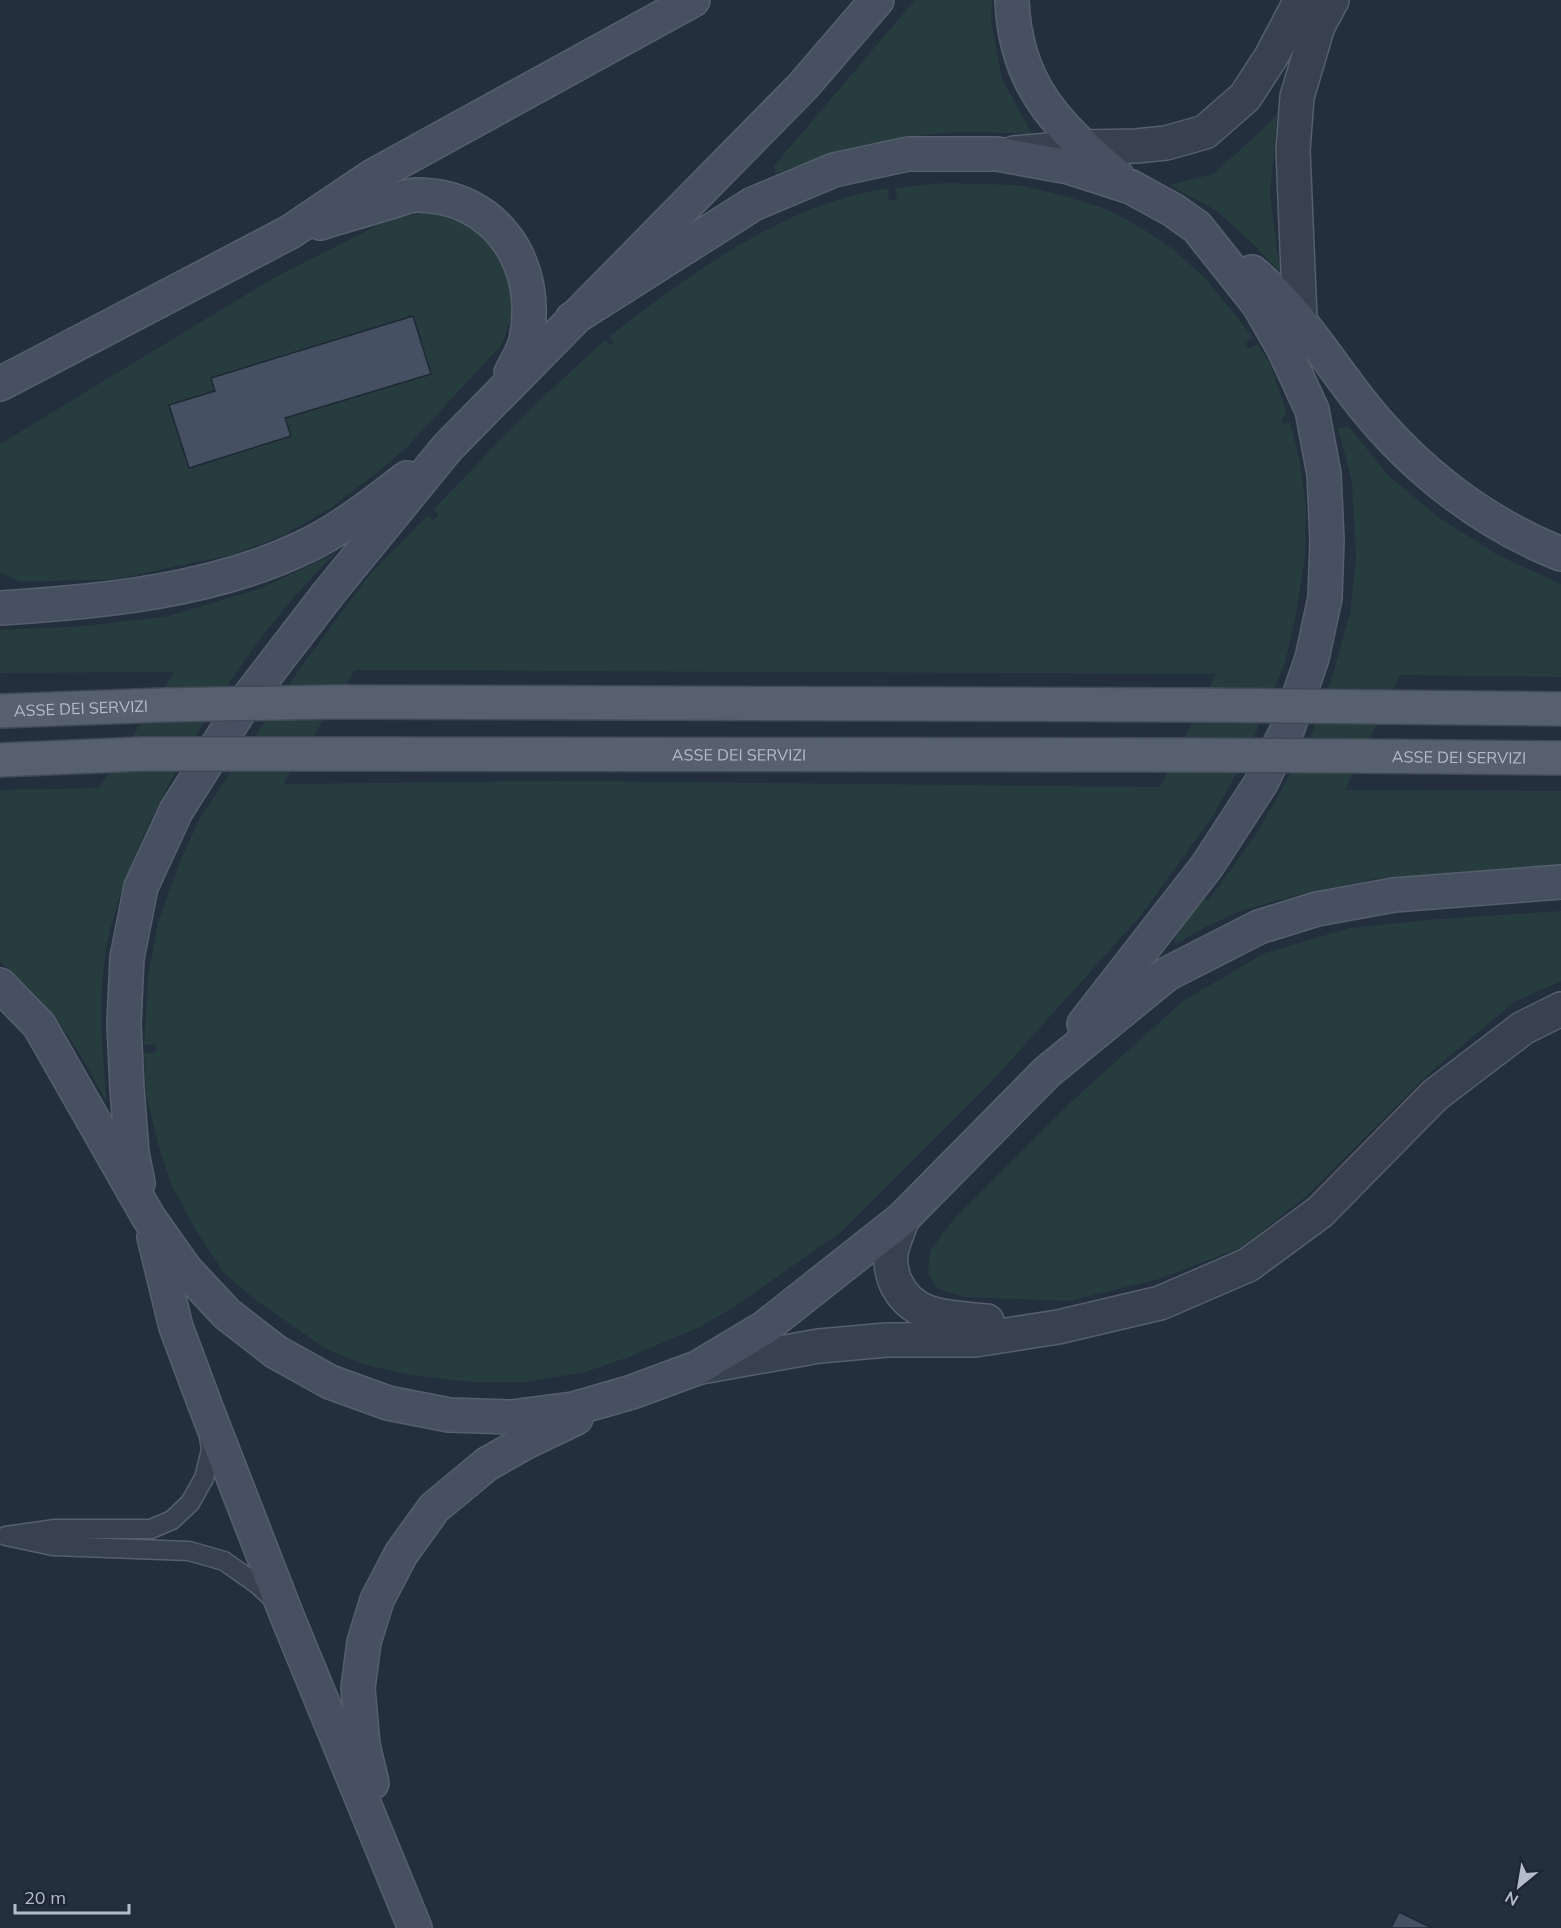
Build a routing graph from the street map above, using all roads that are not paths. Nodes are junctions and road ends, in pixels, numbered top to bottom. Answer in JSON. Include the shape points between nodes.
{"nodes":[{"id":1,"x":693,"y":0,"type":"edge"},
{"id":2,"x":877,"y":0,"type":"edge"},
{"id":3,"x":1011,"y":0,"type":"edge"},
{"id":4,"x":1301,"y":0,"type":"edge"},
{"id":5,"x":1332,"y":0,"type":"edge"},
{"id":6,"x":1082,"y":147,"type":"junction"},
{"id":7,"x":997,"y":154,"type":"junction"},
{"id":8,"x":1131,"y":187,"type":"junction"},
{"id":9,"x":1197,"y":227,"type":"junction"},
{"id":10,"x":290,"y":232,"type":"junction"},
{"id":11,"x":132,"y":316,"type":"junction"},
{"id":12,"x":572,"y":319,"type":"junction"},
{"id":13,"x":1300,"y":320,"type":"junction"},
{"id":14,"x":0,"y":384,"type":"edge"},
{"id":15,"x":502,"y":390,"type":"junction"},
{"id":16,"x":0,"y":410,"type":"edge"},
{"id":17,"x":1311,"y":410,"type":"junction"},
{"id":18,"x":447,"y":448,"type":"junction"},
{"id":19,"x":1561,"y":554,"type":"edge"},
{"id":20,"x":0,"y":592,"type":"edge"},
{"id":21,"x":47,"y":605,"type":"junction"},
{"id":22,"x":0,"y":608,"type":"edge"},
{"id":23,"x":1561,"y":709,"type":"edge"},
{"id":24,"x":0,"y":711,"type":"edge"},
{"id":25,"x":1561,"y":758,"type":"edge"},
{"id":26,"x":0,"y":760,"type":"edge"},
{"id":27,"x":1561,"y":882,"type":"edge"},
{"id":28,"x":0,"y":985,"type":"edge"},
{"id":29,"x":1561,"y":1009,"type":"edge"},
{"id":30,"x":1047,"y":1072,"type":"junction"},
{"id":31,"x":146,"y":1212,"type":"junction"},
{"id":32,"x":903,"y":1218,"type":"junction"},
{"id":33,"x":1058,"y":1327,"type":"junction"},
{"id":34,"x":697,"y":1368,"type":"junction"},
{"id":35,"x":632,"y":1392,"type":"junction"},
{"id":36,"x":207,"y":1410,"type":"junction"},
{"id":37,"x":3,"y":1535,"type":"edge"},
{"id":38,"x":285,"y":1611,"type":"junction"},
{"id":39,"x":398,"y":1885,"type":"junction"},
{"id":40,"x":415,"y":1928,"type":"edge"}],
"edges":[{"from":1,"to":10,"type":"main road","via":[[373,176]]},
{"from":2,"to":12,"type":"main road","via":[[803,86]]},
{"from":3,"to":6,"type":"main road","via":[[1012,26],[1022,63],[1038,95]]},
{"from":4,"to":6,"type":"street","via":[[1245,97],[1205,132],[1166,143]]},
{"from":5,"to":13,"type":"street","via":[[1318,26],[1298,97],[1293,150]]},
{"from":6,"to":7,"type":"street"},
{"from":6,"to":8,"type":"main road"},
{"from":7,"to":8,"type":"main road","via":[[1069,167]]},
{"from":7,"to":12,"type":"main road","via":[[908,154],[834,170],[753,204]]},
{"from":8,"to":9,"type":"main road"},
{"from":9,"to":13,"type":"main road","via":[[1267,284]]},
{"from":9,"to":17,"type":"main road","via":[[1259,305]]},
{"from":10,"to":11,"type":"main road"},
{"from":10,"to":15,"type":"main road","via":[[414,195],[446,197],[476,210],[501,230],[520,259],[527,287],[530,316],[526,343]]},
{"from":11,"to":14,"type":"main road"},
{"from":11,"to":16,"type":"main road"},
{"from":12,"to":15,"type":"main road"},
{"from":13,"to":17,"type":"street"},
{"from":13,"to":19,"type":"main road","via":[[1364,406],[1405,452],[1487,518]]},
{"from":15,"to":18,"type":"main road"},
{"from":17,"to":30,"type":"main road","via":[[1324,474],[1325,598],[1312,658],[1288,728],[1261,783],[1207,866]]},
{"from":18,"to":21,"type":"main road","via":[[337,528],[306,547],[269,562],[134,596]]},
{"from":18,"to":31,"type":"main road","via":[[244,702],[176,811],[141,887],[127,958],[124,1023],[132,1153]]},
{"from":20,"to":21,"type":"main road"},
{"from":21,"to":22,"type":"main road"},
{"from":23,"to":24,"type":"main road","name":"ASSE DEI SERVIZI","bridge":true,"via":[[333,702]]},
{"from":25,"to":26,"type":"main road","name":"ASSE DEI SERVIZI","bridge":true,"via":[[142,754]]},
{"from":27,"to":30,"type":"main road","via":[[1394,895],[1317,909],[1259,927],[1167,974]]},
{"from":28,"to":31,"type":"main road","via":[[39,1025]]},
{"from":29,"to":33,"type":"street","via":[[1522,1028],[1435,1095],[1320,1212],[1248,1265],[1160,1303]]},
{"from":30,"to":32,"type":"main road"},
{"from":31,"to":35,"type":"main road","via":[[184,1269],[227,1314],[285,1357],[330,1382],[388,1403],[449,1415],[511,1417],[573,1409]]},
{"from":31,"to":36,"type":"main road","via":[[176,1327]]},
{"from":32,"to":33,"type":"street","via":[[891,1254],[893,1275],[902,1296],[917,1308],[940,1316]]},
{"from":32,"to":34,"type":"main road","via":[[764,1328]]},
{"from":33,"to":34,"type":"street","via":[[975,1340],[887,1340],[819,1346]]},
{"from":34,"to":35,"type":"main road"},
{"from":35,"to":39,"type":"main road","via":[[487,1464],[434,1508],[401,1554],[376,1600],[364,1642],[358,1688],[363,1745]]},
{"from":36,"to":37,"type":"lane","via":[[211,1450],[204,1478],[190,1503],[172,1520],[151,1529],[55,1529]]},
{"from":36,"to":38,"type":"main road"},
{"from":37,"to":38,"type":"lane","via":[[53,1546],[189,1551],[224,1561]]},
{"from":38,"to":39,"type":"main road"},
{"from":39,"to":40,"type":"main road"}]}
